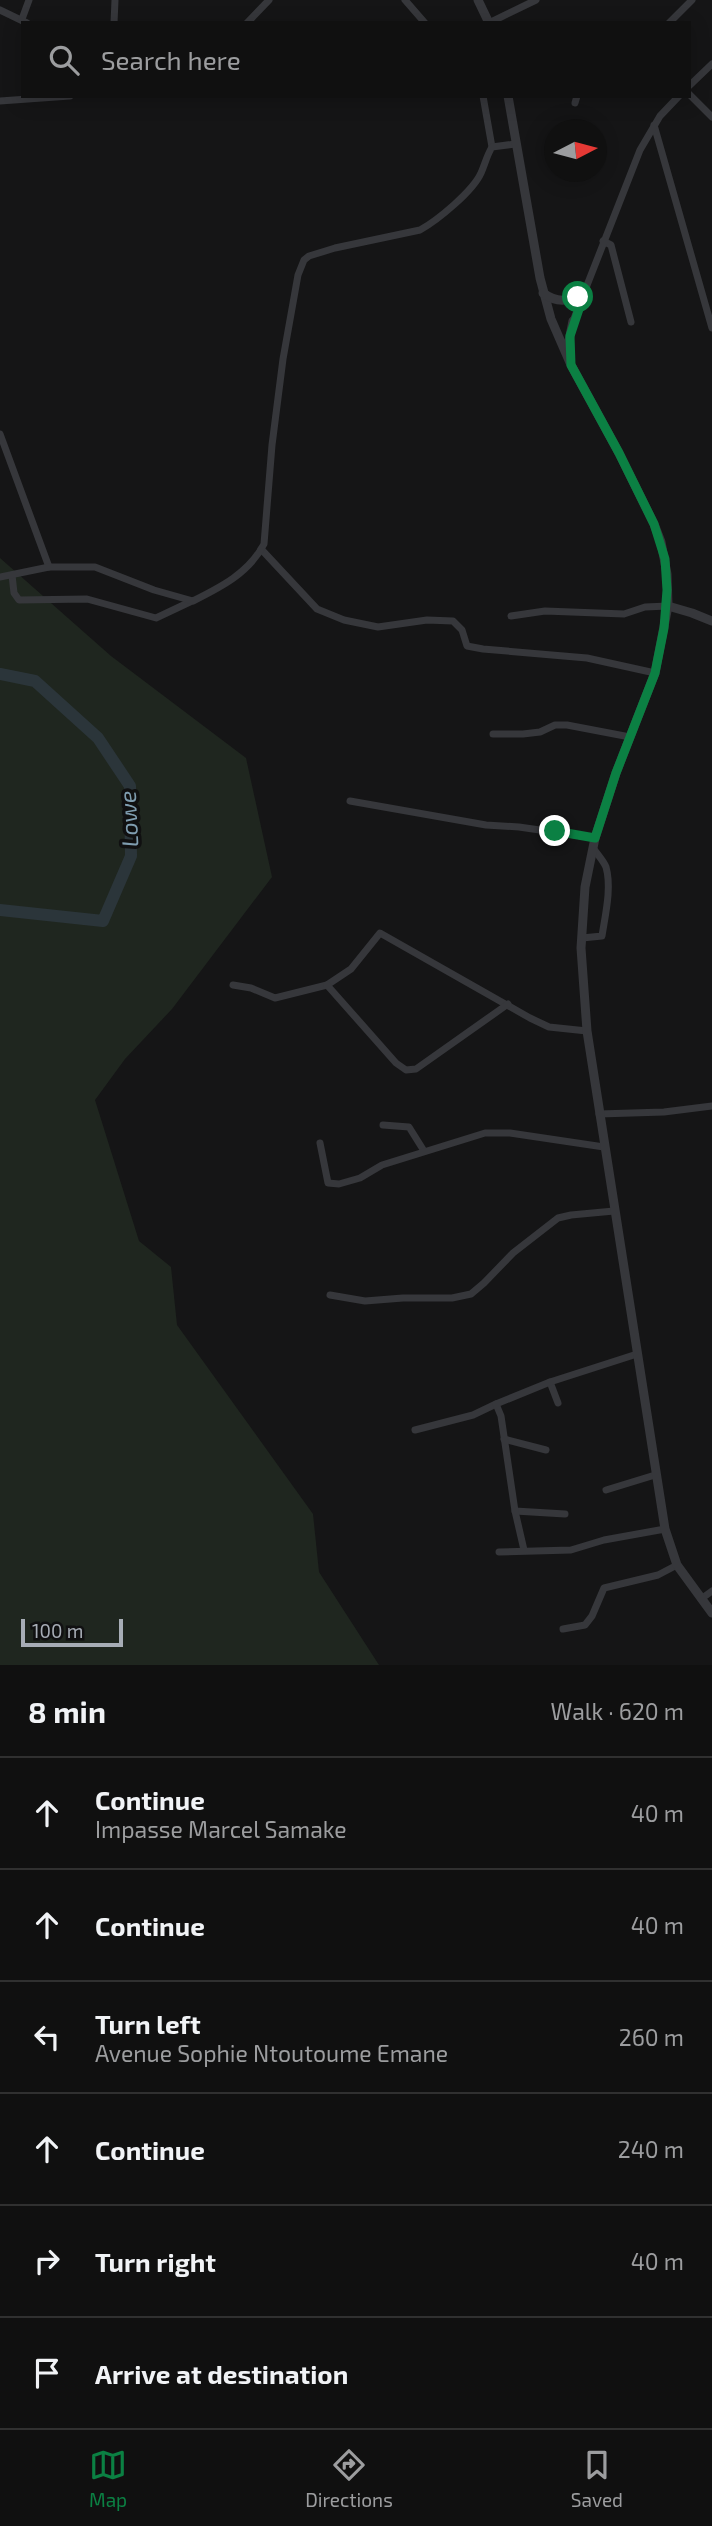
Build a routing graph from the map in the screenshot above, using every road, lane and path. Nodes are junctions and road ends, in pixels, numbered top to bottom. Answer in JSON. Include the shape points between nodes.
{"nodes":[{"id":1,"x":29,"y":0,"type":"edge"},
{"id":2,"x":115,"y":0,"type":"edge"},
{"id":3,"x":269,"y":0,"type":"edge"},
{"id":4,"x":405,"y":0,"type":"edge"},
{"id":5,"x":478,"y":0,"type":"edge"},
{"id":6,"x":536,"y":0,"type":"edge"},
{"id":7,"x":692,"y":0,"type":"edge"},
{"id":8,"x":0,"y":10,"type":"edge"},
{"id":9,"x":25,"y":21,"type":"edge"},
{"id":10,"x":114,"y":21,"type":"edge"},
{"id":11,"x":249,"y":21,"type":"edge"},
{"id":12,"x":423,"y":21,"type":"edge"},
{"id":13,"x":488,"y":21,"type":"edge"},
{"id":14,"x":493,"y":21,"type":"edge"},
{"id":15,"x":671,"y":21,"type":"edge"},
{"id":16,"x":712,"y":64,"type":"edge"},
{"id":17,"x":691,"y":84,"type":"edge"},
{"id":18,"x":691,"y":96,"type":"edge"},
{"id":19,"x":41,"y":98,"type":"edge"},
{"id":20,"x":483,"y":98,"type":"edge"},
{"id":21,"x":508,"y":98,"type":"edge"},
{"id":22,"x":677,"y":98,"type":"edge"},
{"id":23,"x":0,"y":101,"type":"edge"},
{"id":24,"x":712,"y":117,"type":"edge"},
{"id":25,"x":654,"y":125,"type":"junction"},
{"id":26,"x":515,"y":144,"type":"junction"},
{"id":27,"x":492,"y":147,"type":"junction"},
{"id":28,"x":603,"y":241,"type":"junction"},
{"id":29,"x":585,"y":291,"type":"junction"},
{"id":30,"x":543,"y":293,"type":"junction"},
{"id":31,"x":573,"y":321,"type":"junction"},
{"id":32,"x":631,"y":322,"type":"dead end"},
{"id":33,"x":554,"y":327,"type":"junction"},
{"id":34,"x":712,"y":328,"type":"edge"},
{"id":35,"x":571,"y":365,"type":"junction"},
{"id":36,"x":0,"y":434,"type":"edge"},
{"id":37,"x":261,"y":550,"type":"junction"},
{"id":38,"x":49,"y":567,"type":"junction"},
{"id":39,"x":12,"y":575,"type":"junction"},
{"id":40,"x":0,"y":577,"type":"edge"},
{"id":41,"x":193,"y":601,"type":"junction"},
{"id":42,"x":667,"y":606,"type":"junction"},
{"id":43,"x":511,"y":616,"type":"dead end"},
{"id":44,"x":712,"y":621,"type":"edge"},
{"id":45,"x":655,"y":673,"type":"junction"},
{"id":46,"x":493,"y":734,"type":"dead end"},
{"id":47,"x":630,"y":737,"type":"junction"},
{"id":48,"x":350,"y":802,"type":"dead end"},
{"id":49,"x":595,"y":838,"type":"junction"},
{"id":50,"x":593,"y":848,"type":"junction"},
{"id":51,"x":582,"y":938,"type":"junction"},
{"id":52,"x":233,"y":985,"type":"dead end"},
{"id":53,"x":327,"y":985,"type":"junction"},
{"id":54,"x":508,"y":1004,"type":"junction"},
{"id":55,"x":587,"y":1031,"type":"junction"},
{"id":56,"x":712,"y":1107,"type":"edge"},
{"id":57,"x":599,"y":1114,"type":"junction"},
{"id":58,"x":383,"y":1125,"type":"dead end"},
{"id":59,"x":320,"y":1143,"type":"dead end"},
{"id":60,"x":604,"y":1147,"type":"junction"},
{"id":61,"x":424,"y":1151,"type":"junction"},
{"id":62,"x":614,"y":1211,"type":"junction"},
{"id":63,"x":330,"y":1295,"type":"dead end"},
{"id":64,"x":637,"y":1354,"type":"junction"},
{"id":65,"x":550,"y":1382,"type":"junction"},
{"id":66,"x":558,"y":1403,"type":"dead end"},
{"id":67,"x":496,"y":1404,"type":"junction"},
{"id":68,"x":415,"y":1430,"type":"dead end"},
{"id":69,"x":504,"y":1439,"type":"junction"},
{"id":70,"x":545,"y":1450,"type":"dead end"},
{"id":71,"x":654,"y":1475,"type":"junction"},
{"id":72,"x":606,"y":1490,"type":"dead end"},
{"id":73,"x":514,"y":1511,"type":"junction"},
{"id":74,"x":565,"y":1514,"type":"dead end"},
{"id":75,"x":664,"y":1529,"type":"junction"},
{"id":76,"x":524,"y":1550,"type":"junction"},
{"id":77,"x":499,"y":1552,"type":"dead end"},
{"id":78,"x":677,"y":1565,"type":"junction"},
{"id":79,"x":712,"y":1591,"type":"edge"},
{"id":80,"x":701,"y":1599,"type":"junction"},
{"id":81,"x":712,"y":1613,"type":"edge"},
{"id":82,"x":563,"y":1629,"type":"dead end"}],
"edges":[{"from":1,"to":9,"type":"street"},
{"from":2,"to":10,"type":"street"},
{"from":3,"to":11,"type":"street"},
{"from":4,"to":12,"type":"street"},
{"from":5,"to":13,"type":"street"},
{"from":6,"to":14,"type":"street"},
{"from":7,"to":15,"type":"street"},
{"from":8,"to":9,"type":"street"},
{"from":16,"to":17,"type":"street"},
{"from":18,"to":24,"type":"street"},
{"from":19,"to":23,"type":"street"},
{"from":20,"to":27,"type":"street"},
{"from":21,"to":26,"type":"street"},
{"from":22,"to":25,"type":"street"},
{"from":25,"to":28,"type":"street"},
{"from":25,"to":34,"type":"street"},
{"from":26,"to":27,"type":"street"},
{"from":26,"to":30,"type":"street"},
{"from":27,"to":37,"type":"street","via":[[466,193],[420,230],[335,248],[304,261],[283,359]]},
{"from":28,"to":29,"type":"street"},
{"from":28,"to":32,"type":"street","via":[[615,255]]},
{"from":29,"to":30,"type":"street","via":[[566,302]]},
{"from":29,"to":31,"type":"street"},
{"from":30,"to":33,"type":"street"},
{"from":31,"to":33,"type":"street"},
{"from":31,"to":35,"type":"street"},
{"from":33,"to":35,"type":"street"},
{"from":35,"to":42,"type":"street","via":[[657,533],[665,559]]},
{"from":36,"to":38,"type":"street"},
{"from":37,"to":41,"type":"street","via":[[234,578]]},
{"from":37,"to":45,"type":"street","via":[[317,610],[344,620],[378,626],[453,621],[467,646],[587,658]]},
{"from":38,"to":39,"type":"street"},
{"from":38,"to":41,"type":"street","via":[[95,567]]},
{"from":39,"to":40,"type":"street"},
{"from":39,"to":41,"type":"street","via":[[19,600],[87,599],[156,618]]},
{"from":42,"to":43,"type":"street","via":[[624,614],[545,611]]},
{"from":42,"to":44,"type":"street"},
{"from":42,"to":45,"type":"street"},
{"from":45,"to":47,"type":"street"},
{"from":46,"to":47,"type":"street","via":[[540,732],[567,725]]},
{"from":47,"to":49,"type":"street"},
{"from":48,"to":49,"type":"street"},
{"from":49,"to":50,"type":"street"},
{"from":50,"to":51,"type":"street"},
{"from":50,"to":51,"type":"street","via":[[607,873],[604,924],[602,936]]},
{"from":51,"to":55,"type":"street"},
{"from":52,"to":53,"type":"street","via":[[275,998]]},
{"from":53,"to":54,"type":"street","via":[[351,969],[380,933]]},
{"from":53,"to":54,"type":"street","via":[[406,1070],[416,1069]]},
{"from":54,"to":55,"type":"street","via":[[549,1027]]},
{"from":55,"to":57,"type":"street"},
{"from":56,"to":57,"type":"street"},
{"from":57,"to":60,"type":"street"},
{"from":58,"to":61,"type":"street","via":[[409,1127]]},
{"from":59,"to":61,"type":"street","via":[[328,1184],[360,1178]]},
{"from":60,"to":61,"type":"street","via":[[485,1133]]},
{"from":60,"to":62,"type":"street"},
{"from":62,"to":63,"type":"street","via":[[558,1218],[471,1294],[365,1301]]},
{"from":62,"to":64,"type":"street"},
{"from":64,"to":65,"type":"street"},
{"from":64,"to":71,"type":"street"},
{"from":65,"to":66,"type":"street"},
{"from":65,"to":67,"type":"street"},
{"from":67,"to":68,"type":"street"},
{"from":67,"to":69,"type":"street"},
{"from":69,"to":70,"type":"street"},
{"from":69,"to":73,"type":"street"},
{"from":71,"to":72,"type":"street"},
{"from":71,"to":75,"type":"street"},
{"from":73,"to":74,"type":"street"},
{"from":73,"to":76,"type":"street"},
{"from":75,"to":76,"type":"street","via":[[571,1550]]},
{"from":75,"to":78,"type":"street"},
{"from":76,"to":77,"type":"street"},
{"from":78,"to":80,"type":"street"},
{"from":78,"to":82,"type":"street","via":[[604,1588],[586,1625]]},
{"from":79,"to":80,"type":"street"},
{"from":80,"to":81,"type":"street"}]}
